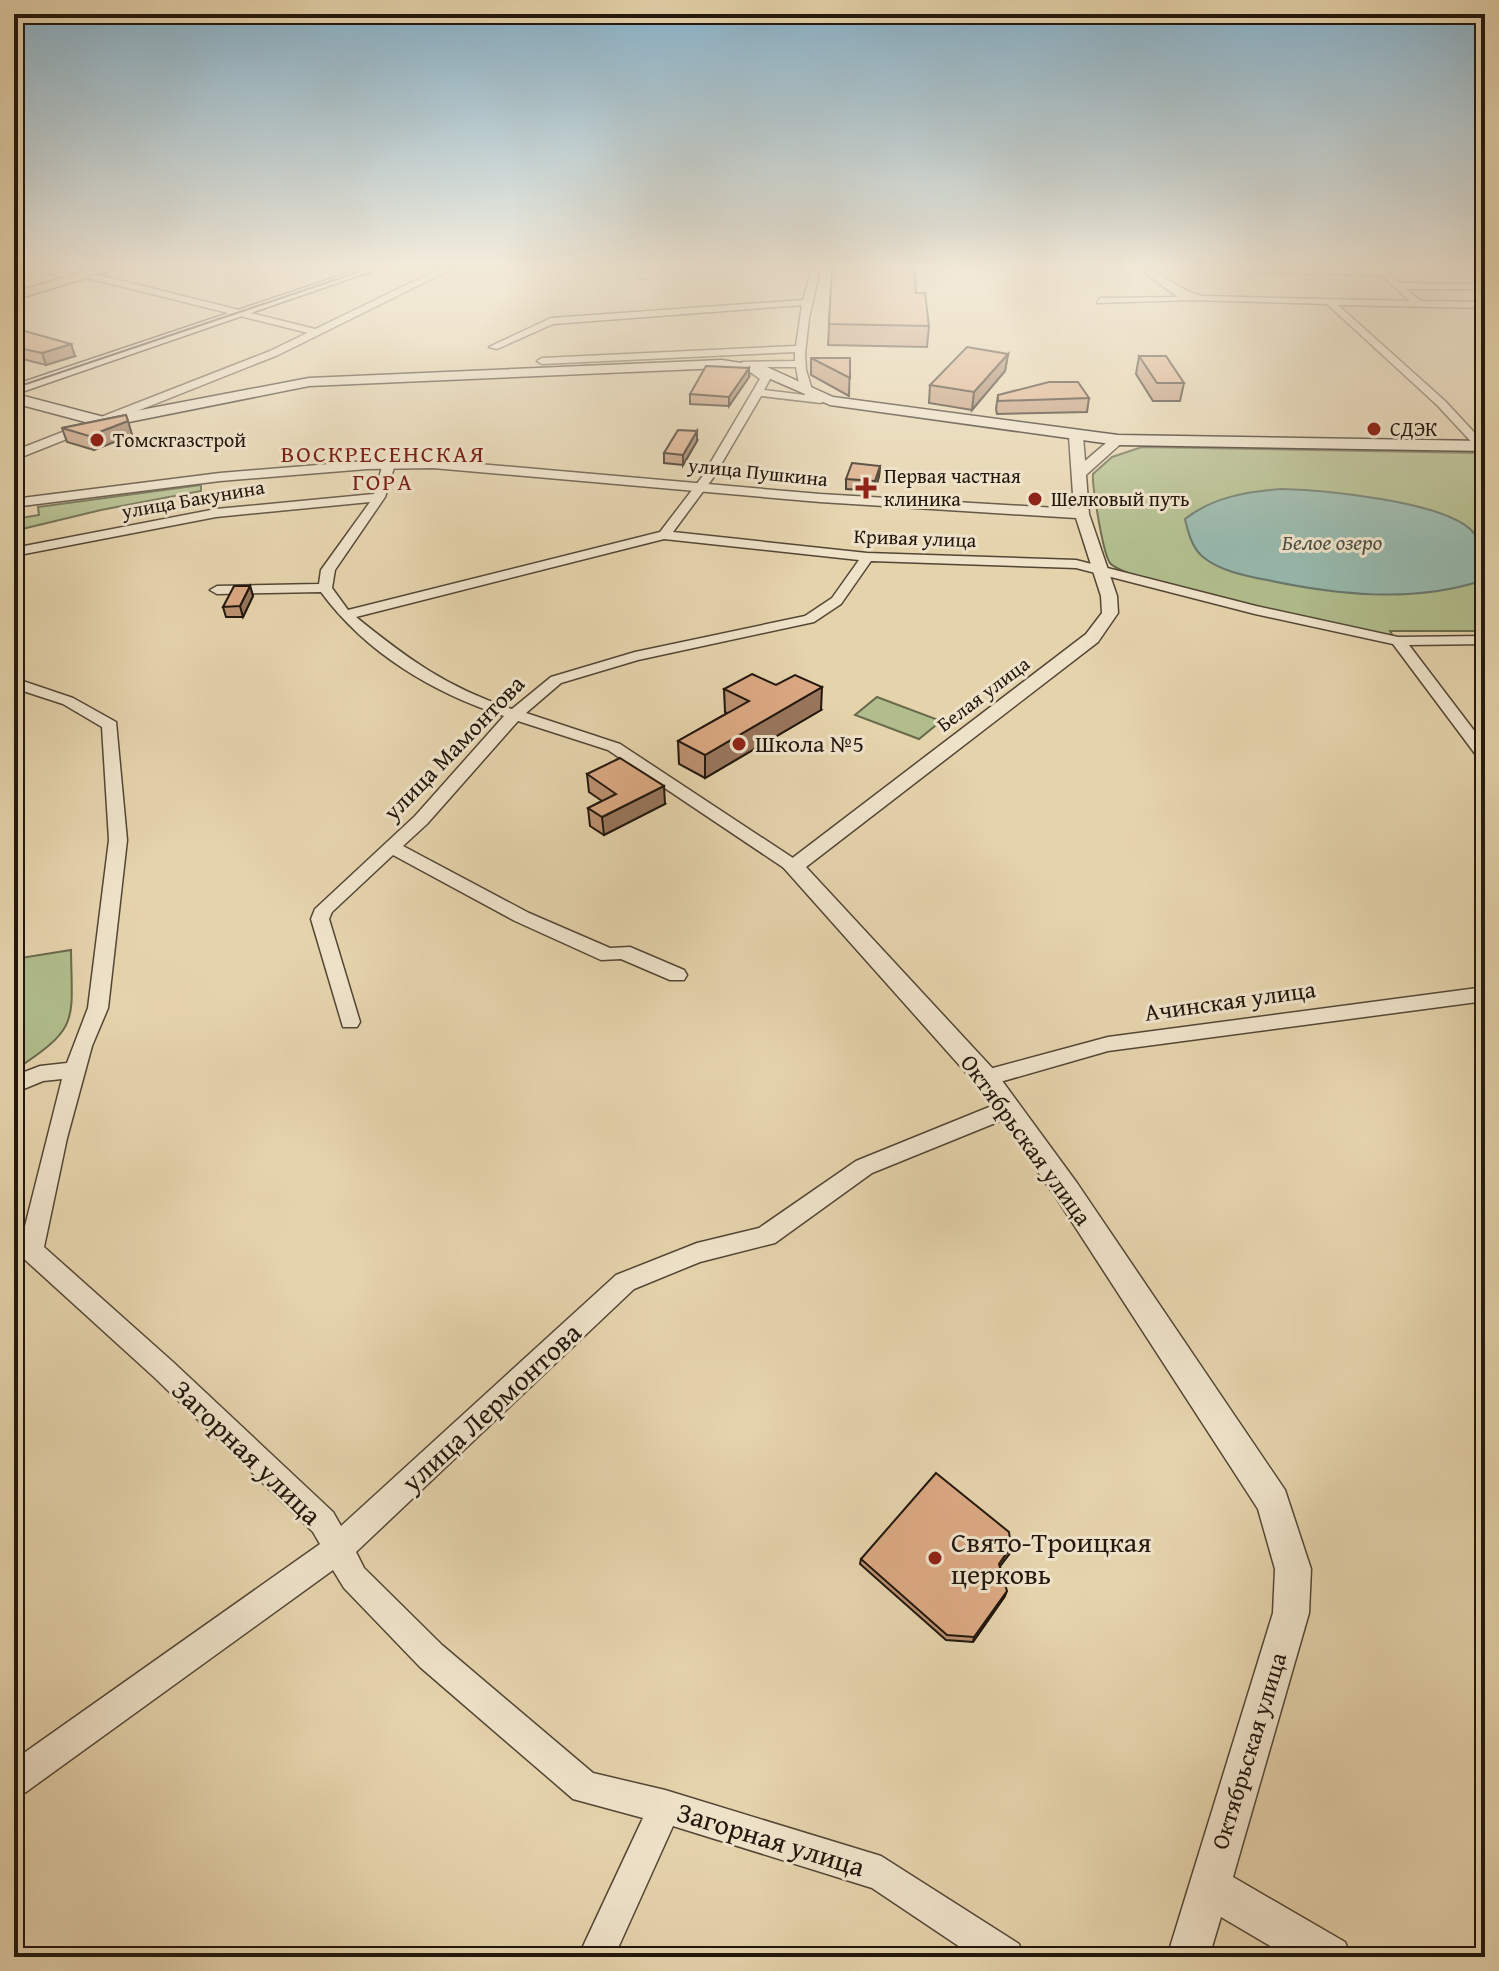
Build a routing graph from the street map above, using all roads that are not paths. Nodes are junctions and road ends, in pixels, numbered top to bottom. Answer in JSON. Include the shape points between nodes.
{"nodes":[{"id":1,"x":85,"y":360,"type":"edge"},
{"id":2,"x":99,"y":360,"type":"edge"},
{"id":3,"x":250,"y":360,"type":"edge"},
{"id":4,"x":564,"y":360,"type":"edge"},
{"id":5,"x":801,"y":360,"type":"edge"},
{"id":6,"x":1396,"y":360,"type":"edge"},
{"id":7,"x":542,"y":361,"type":"dead end"},
{"id":8,"x":722,"y":364,"type":"junction"},
{"id":9,"x":800,"y":364,"type":"junction"},
{"id":10,"x":752,"y":367,"type":"junction"},
{"id":11,"x":14,"y":383,"type":"edge"},
{"id":12,"x":14,"y":390,"type":"edge"},
{"id":13,"x":757,"y":392,"type":"junction"},
{"id":14,"x":810,"y":394,"type":"junction"},
{"id":15,"x":14,"y":398,"type":"edge"},
{"id":16,"x":830,"y":401,"type":"junction"},
{"id":17,"x":104,"y":422,"type":"junction"},
{"id":18,"x":1076,"y":436,"type":"junction"},
{"id":19,"x":1118,"y":440,"type":"junction"},
{"id":20,"x":1483,"y":446,"type":"edge"},
{"id":21,"x":14,"y":456,"type":"edge"},
{"id":22,"x":389,"y":464,"type":"junction"},
{"id":23,"x":1081,"y":472,"type":"junction"},
{"id":24,"x":700,"y":486,"type":"junction"},
{"id":25,"x":379,"y":497,"type":"junction"},
{"id":26,"x":14,"y":503,"type":"edge"},
{"id":27,"x":1082,"y":514,"type":"junction"},
{"id":28,"x":664,"y":535,"type":"junction"},
{"id":29,"x":14,"y":552,"type":"edge"},
{"id":30,"x":867,"y":557,"type":"junction"},
{"id":31,"x":1099,"y":569,"type":"junction"},
{"id":32,"x":325,"y":588,"type":"junction"},
{"id":33,"x":217,"y":590,"type":"dead end"},
{"id":34,"x":345,"y":615,"type":"junction"},
{"id":35,"x":1485,"y":640,"type":"edge"},
{"id":36,"x":1398,"y":641,"type":"junction"},
{"id":37,"x":14,"y":683,"type":"edge"},
{"id":38,"x":515,"y":714,"type":"junction"},
{"id":39,"x":1485,"y":756,"type":"edge"},
{"id":40,"x":391,"y":847,"type":"junction"},
{"id":41,"x":793,"y":866,"type":"junction"},
{"id":42,"x":677,"y":975,"type":"dead end"},
{"id":43,"x":1485,"y":994,"type":"edge"},
{"id":44,"x":350,"y":1022,"type":"dead end"},
{"id":45,"x":75,"y":1070,"type":"junction"},
{"id":46,"x":986,"y":1078,"type":"junction"},
{"id":47,"x":14,"y":1085,"type":"edge"},
{"id":48,"x":1007,"y":1109,"type":"junction"},
{"id":49,"x":338,"y":1549,"type":"junction"},
{"id":50,"x":14,"y":1780,"type":"edge"},
{"id":51,"x":665,"y":1807,"type":"junction"},
{"id":52,"x":1208,"y":1886,"type":"junction"},
{"id":53,"x":596,"y":1957,"type":"edge"},
{"id":54,"x":1006,"y":1957,"type":"edge"},
{"id":55,"x":1188,"y":1957,"type":"edge"},
{"id":56,"x":1330,"y":1957,"type":"edge"}],
"edges":[{"from":1,"to":11,"type":"main road"},
{"from":2,"to":12,"type":"main road"},
{"from":3,"to":17,"type":"street"},
{"from":4,"to":7,"type":"street"},
{"from":5,"to":9,"type":"street"},
{"from":6,"to":20,"type":"street"},
{"from":8,"to":9,"type":"street"},
{"from":8,"to":10,"type":"main road"},
{"from":8,"to":17,"type":"main road","via":[[309,382]]},
{"from":9,"to":14,"type":"street","via":[[801,382]]},
{"from":10,"to":13,"type":"street","via":[[764,374]]},
{"from":10,"to":14,"type":"main road"},
{"from":13,"to":16,"type":"street"},
{"from":13,"to":24,"type":"street"},
{"from":14,"to":16,"type":"main road"},
{"from":15,"to":17,"type":"main road"},
{"from":16,"to":18,"type":"main road"},
{"from":17,"to":21,"type":"street"},
{"from":18,"to":19,"type":"main road"},
{"from":18,"to":23,"type":"street"},
{"from":19,"to":20,"type":"main road"},
{"from":19,"to":23,"type":"street"},
{"from":22,"to":24,"type":"street","name":"улица Пушкина"},
{"from":22,"to":25,"type":"street"},
{"from":22,"to":26,"type":"street","name":"улица Пушкина","via":[[220,477]]},
{"from":23,"to":27,"type":"street"},
{"from":24,"to":27,"type":"street","name":"улица Пушкина"},
{"from":24,"to":28,"type":"street"},
{"from":25,"to":29,"type":"street","name":"улица Бакунина","via":[[216,513]]},
{"from":25,"to":32,"type":"street","via":[[328,570]]},
{"from":27,"to":31,"type":"street","name":"Белая улица"},
{"from":28,"to":30,"type":"street","name":"Кривая улица"},
{"from":28,"to":34,"type":"street","name":"Кривая улица"},
{"from":30,"to":31,"type":"street","name":"Кривая улица"},
{"from":30,"to":38,"type":"street","name":"улица Мамонтова","via":[[829,611],[556,680]]},
{"from":31,"to":36,"type":"street","name":"Кривая улица"},
{"from":31,"to":41,"type":"street","name":"Белая улица","via":[[1110,613],[1092,638]]},
{"from":32,"to":33,"type":"street"},
{"from":32,"to":34,"type":"street","name":"Октябрьская улица"},
{"from":34,"to":38,"type":"street","name":"Октябрьская улица","via":[[410,668],[467,699]]},
{"from":35,"to":36,"type":"street","name":"Кривая улица"},
{"from":36,"to":39,"type":"street"},
{"from":37,"to":45,"type":"street","name":"Загорная улица","via":[[68,701],[110,725],[113,740],[118,840],[98,1008]]},
{"from":38,"to":40,"type":"street","name":"улица Мамонтова"},
{"from":38,"to":41,"type":"street","name":"Октябрьская улица","via":[[614,747]]},
{"from":40,"to":42,"type":"street","via":[[593,949],[608,955],[623,952]]},
{"from":40,"to":44,"type":"street","name":"улица Мамонтова","via":[[331,900],[320,919]]},
{"from":41,"to":46,"type":"street","name":"Октябрьская улица"},
{"from":43,"to":46,"type":"street","name":"Ачинская улица","via":[[1108,1044]]},
{"from":45,"to":47,"type":"street","via":[[40,1074]]},
{"from":45,"to":49,"type":"street","name":"Загорная улица","via":[[31,1250],[323,1522]]},
{"from":46,"to":48,"type":"street","name":"Октябрьская улица"},
{"from":48,"to":49,"type":"street","name":"улица Лермонтова","via":[[864,1167],[766,1236],[697,1253],[625,1282]]},
{"from":48,"to":52,"type":"street","name":"Октябрьская улица","via":[[1273,1502],[1293,1569],[1291,1613]]},
{"from":49,"to":50,"type":"street","name":"улица Лермонтова"},
{"from":49,"to":51,"type":"street","name":"Загорная улица","via":[[354,1578],[431,1656],[585,1787]]},
{"from":51,"to":53,"type":"street"},
{"from":51,"to":54,"type":"street","name":"Загорная улица","via":[[881,1873]]},
{"from":52,"to":55,"type":"street","name":"Октябрьская улица"},
{"from":52,"to":56,"type":"street"}]}
